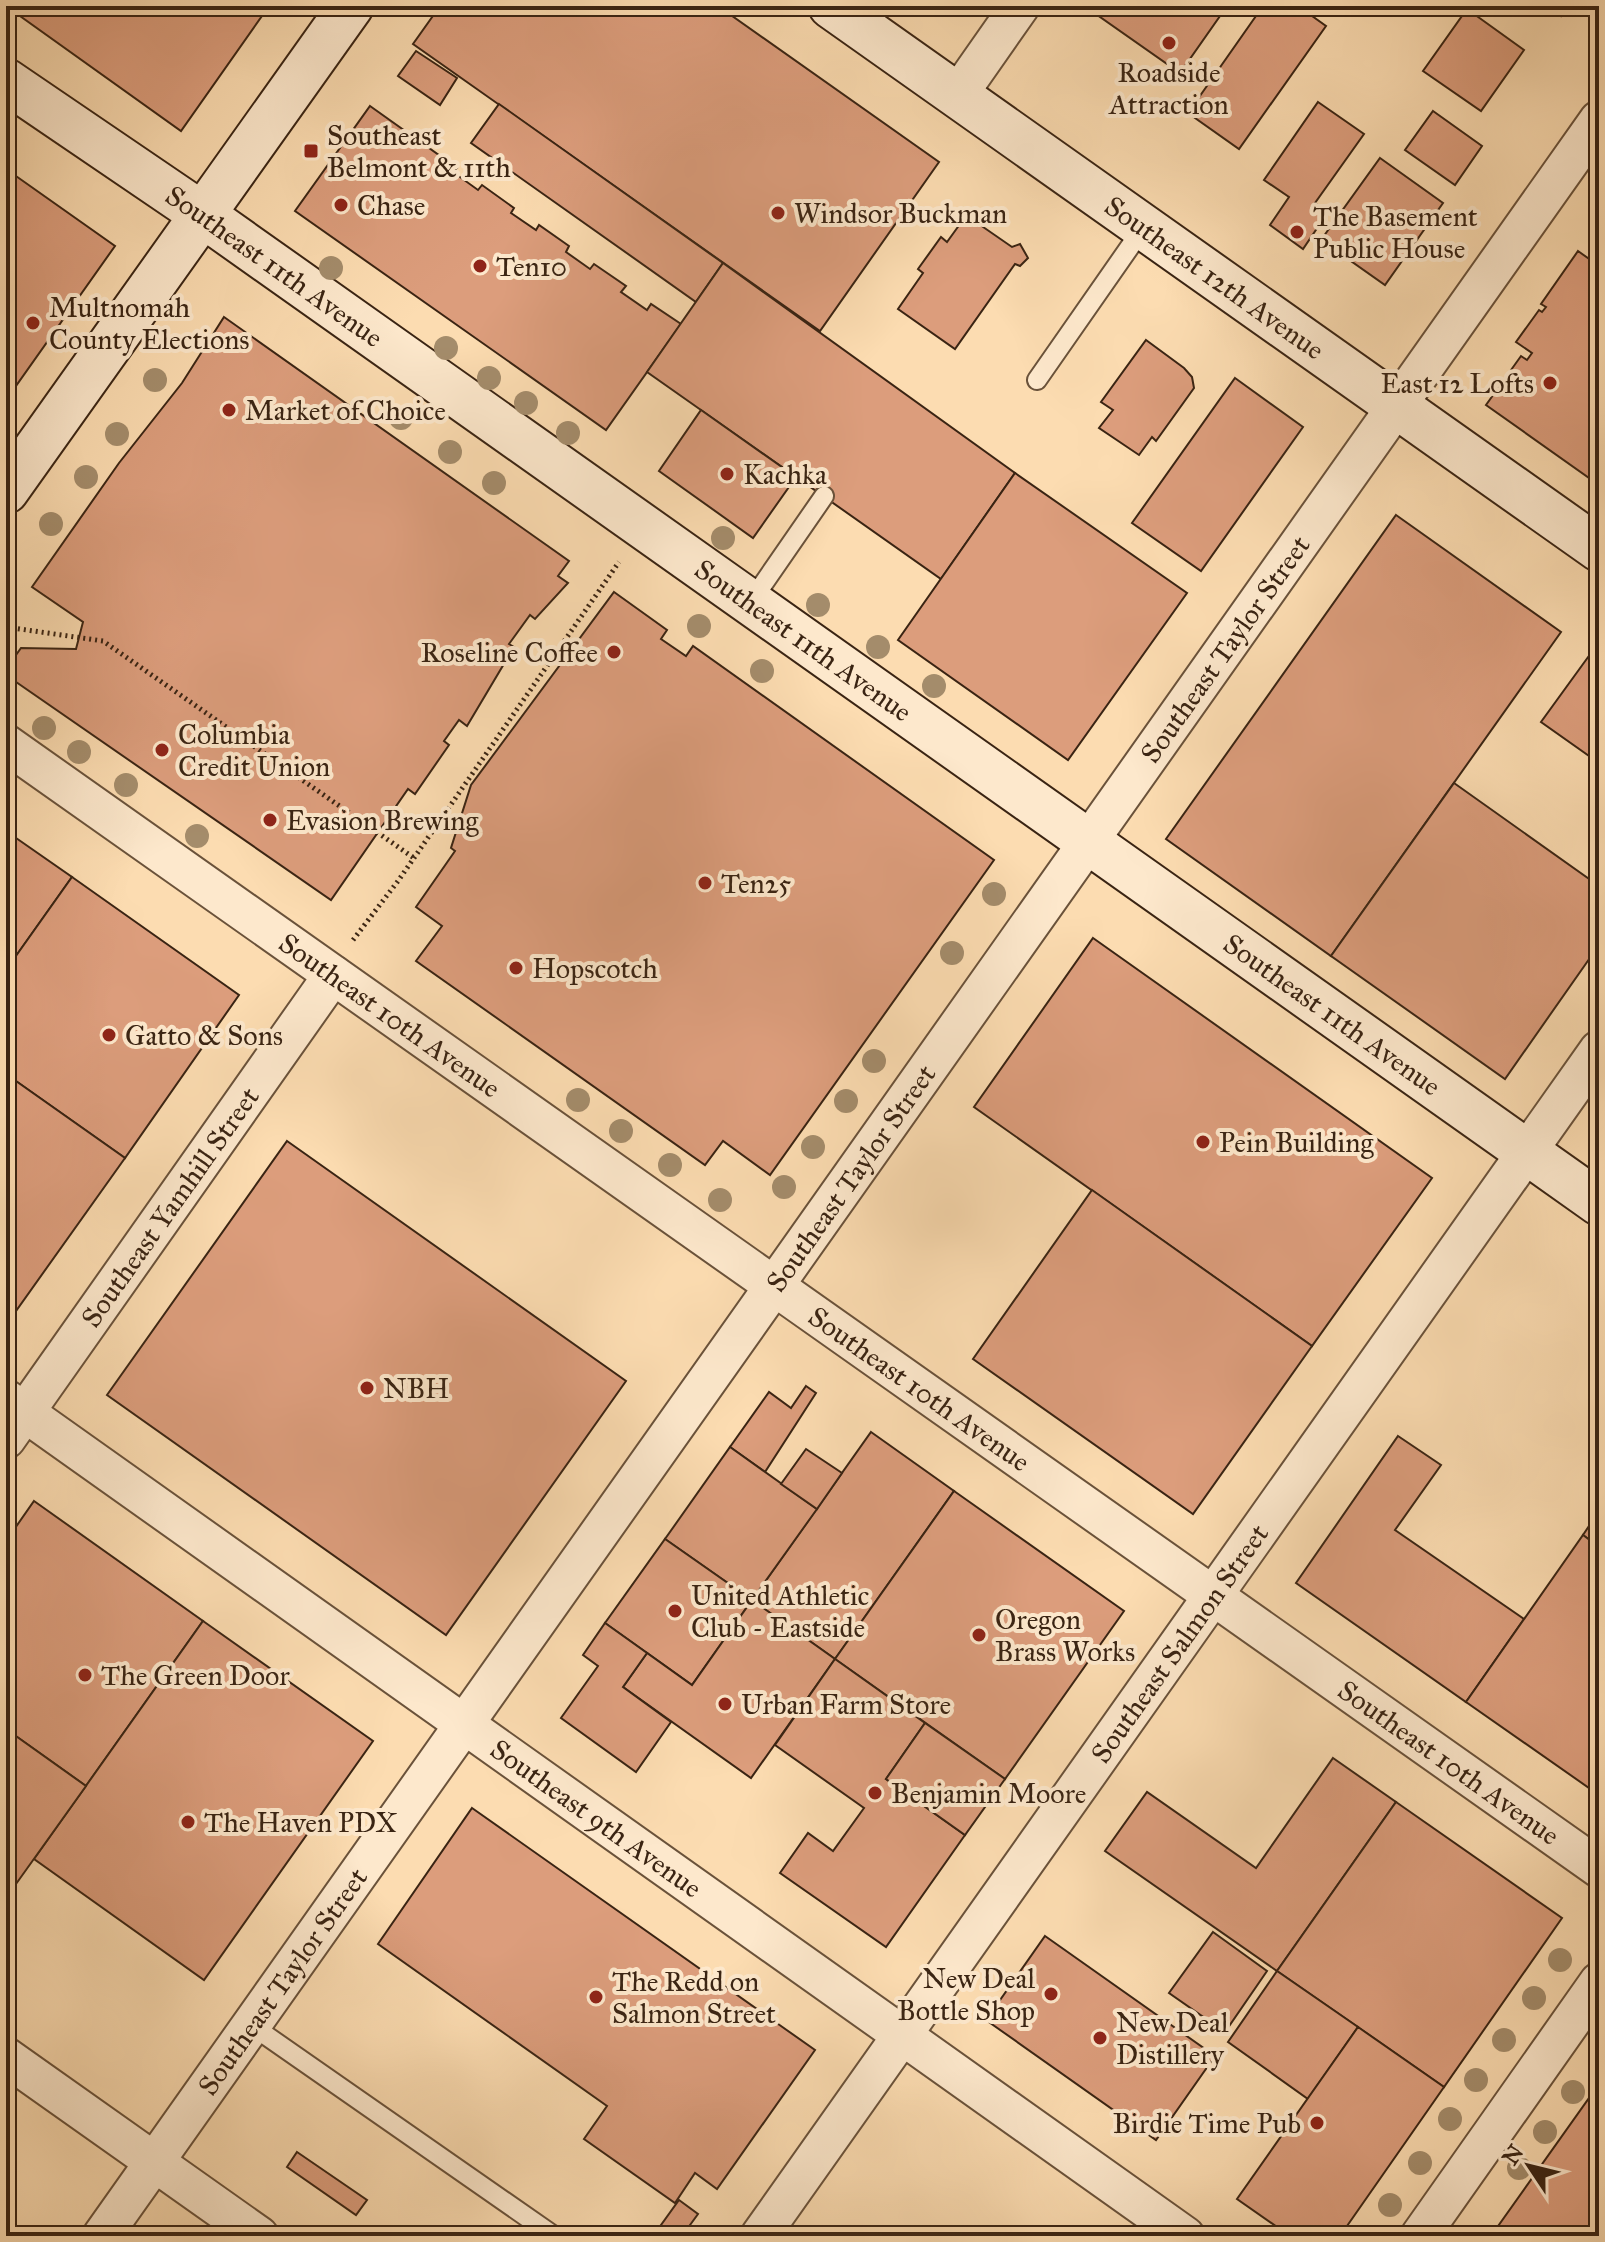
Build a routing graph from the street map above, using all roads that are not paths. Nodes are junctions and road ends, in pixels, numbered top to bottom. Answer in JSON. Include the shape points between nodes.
{"nodes":[{"id":1,"x":351,"y":6,"type":"edge"},
{"id":2,"x":831,"y":6,"type":"edge"},
{"id":3,"x":1020,"y":6,"type":"edge"},
{"id":4,"x":6,"y":81,"type":"edge"},
{"id":5,"x":957,"y":96,"type":"junction"},
{"id":6,"x":1599,"y":120,"type":"edge"},
{"id":7,"x":203,"y":215,"type":"junction"},
{"id":8,"x":1143,"y":228,"type":"junction"},
{"id":9,"x":1037,"y":380,"type":"dead end"},
{"id":10,"x":1396,"y":407,"type":"junction"},
{"id":11,"x":6,"y":491,"type":"edge"},
{"id":12,"x":824,"y":496,"type":"dead end"},
{"id":13,"x":1599,"y":549,"type":"edge"},
{"id":14,"x":750,"y":603,"type":"junction"},
{"id":15,"x":6,"y":744,"type":"edge"},
{"id":16,"x":1088,"y":843,"type":"junction"},
{"id":17,"x":333,"y":975,"type":"junction"},
{"id":18,"x":1599,"y":1050,"type":"edge"},
{"id":19,"x":1527,"y":1152,"type":"junction"},
{"id":20,"x":1599,"y":1203,"type":"edge"},
{"id":21,"x":773,"y":1287,"type":"junction"},
{"id":22,"x":12,"y":1417,"type":"edge"},
{"id":23,"x":1212,"y":1597,"type":"junction"},
{"id":24,"x":464,"y":1724,"type":"junction"},
{"id":25,"x":1599,"y":1868,"type":"edge"},
{"id":26,"x":1599,"y":1982,"type":"edge"},
{"id":27,"x":251,"y":2025,"type":"junction"},
{"id":28,"x":903,"y":2035,"type":"junction"},
{"id":29,"x":6,"y":2057,"type":"edge"},
{"id":30,"x":155,"y":2162,"type":"junction"},
{"id":31,"x":102,"y":2236,"type":"edge"},
{"id":32,"x":259,"y":2236,"type":"edge"},
{"id":33,"x":554,"y":2236,"type":"edge"},
{"id":34,"x":760,"y":2236,"type":"edge"},
{"id":35,"x":1185,"y":2236,"type":"edge"},
{"id":36,"x":1420,"y":2236,"type":"edge"}],
"edges":[{"from":1,"to":7,"type":"main road"},
{"from":2,"to":5,"type":"main road","name":"Southeast 12th Avenue"},
{"from":3,"to":5,"type":"street"},
{"from":4,"to":7,"type":"main road","name":"Southeast 11th Avenue"},
{"from":5,"to":8,"type":"main road","name":"Southeast 12th Avenue"},
{"from":6,"to":10,"type":"street","name":"Southeast Taylor Street"},
{"from":7,"to":11,"type":"main road"},
{"from":7,"to":14,"type":"main road","name":"Southeast 11th Avenue"},
{"from":8,"to":9,"type":"lane"},
{"from":8,"to":10,"type":"main road","name":"Southeast 12th Avenue"},
{"from":10,"to":13,"type":"main road","name":"Southeast 12th Avenue"},
{"from":10,"to":16,"type":"street","name":"Southeast Taylor Street"},
{"from":12,"to":14,"type":"lane"},
{"from":14,"to":16,"type":"main road","name":"Southeast 11th Avenue"},
{"from":15,"to":17,"type":"street","name":"Southeast 10th Avenue"},
{"from":16,"to":19,"type":"main road","name":"Southeast 11th Avenue"},
{"from":16,"to":21,"type":"street","name":"Southeast Taylor Street"},
{"from":17,"to":21,"type":"street","name":"Southeast 10th Avenue"},
{"from":17,"to":22,"type":"street","name":"Southeast Yamhill Street"},
{"from":18,"to":19,"type":"street","name":"Southeast Salmon Street"},
{"from":19,"to":20,"type":"main road","name":"Southeast 11th Avenue"},
{"from":19,"to":23,"type":"street","name":"Southeast Salmon Street"},
{"from":21,"to":23,"type":"street","name":"Southeast 10th Avenue"},
{"from":21,"to":24,"type":"street","name":"Southeast Taylor Street"},
{"from":22,"to":24,"type":"street","name":"Southeast 9th Avenue"},
{"from":23,"to":25,"type":"street","name":"Southeast 10th Avenue"},
{"from":23,"to":28,"type":"street","name":"Southeast Salmon Street"},
{"from":24,"to":27,"type":"street","name":"Southeast Taylor Street"},
{"from":24,"to":28,"type":"street","name":"Southeast 9th Avenue"},
{"from":26,"to":36,"type":"street"},
{"from":27,"to":30,"type":"street","name":"Southeast Taylor Street"},
{"from":27,"to":33,"type":"lane"},
{"from":28,"to":34,"type":"street","name":"Southeast Salmon Street"},
{"from":28,"to":35,"type":"street","name":"Southeast 9th Avenue"},
{"from":29,"to":30,"type":"street"},
{"from":30,"to":31,"type":"street","name":"Southeast Taylor Street"},
{"from":30,"to":32,"type":"street"}]}
